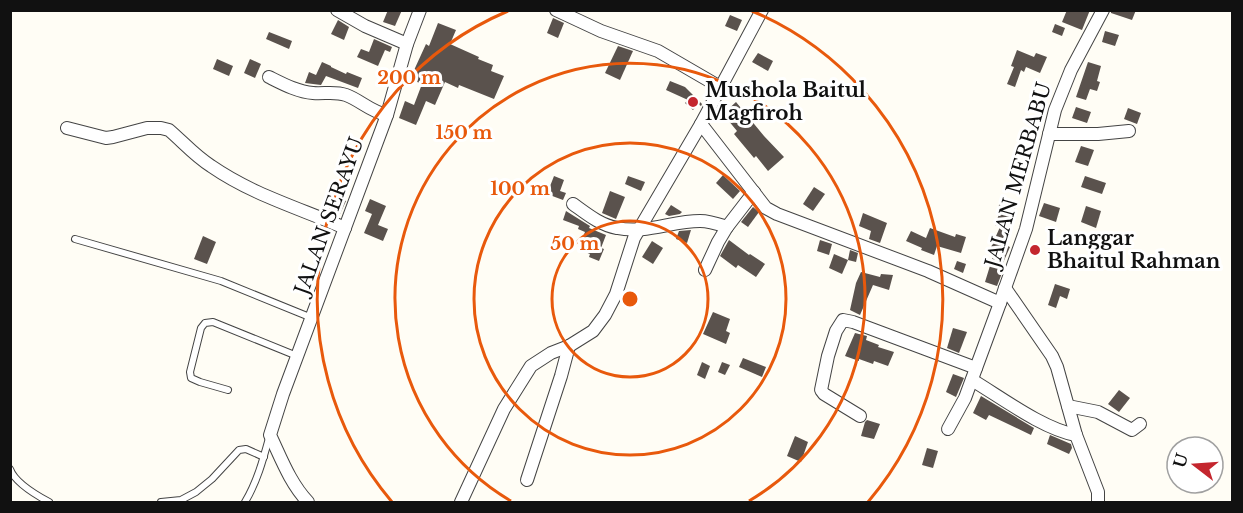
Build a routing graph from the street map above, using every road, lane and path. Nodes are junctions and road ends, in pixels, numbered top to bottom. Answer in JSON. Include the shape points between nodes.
{"nodes":[{"id":1,"x":337,"y":10,"type":"edge"},
{"id":2,"x":420,"y":10,"type":"edge"},
{"id":3,"x":556,"y":10,"type":"edge"},
{"id":4,"x":762,"y":10,"type":"edge"},
{"id":5,"x":1102,"y":10,"type":"edge"},
{"id":6,"x":407,"y":44,"type":"junction"},
{"id":7,"x":269,"y":77,"type":"dead end"},
{"id":8,"x":720,"y":87,"type":"junction"},
{"id":9,"x":387,"y":115,"type":"junction"},
{"id":10,"x":701,"y":124,"type":"junction"},
{"id":11,"x":67,"y":128,"type":"dead end"},
{"id":12,"x":1129,"y":131,"type":"dead end"},
{"id":13,"x":1048,"y":134,"type":"junction"},
{"id":14,"x":754,"y":192,"type":"junction"},
{"id":15,"x":573,"y":204,"type":"dead end"},
{"id":16,"x":727,"y":227,"type":"junction"},
{"id":17,"x":345,"y":228,"type":"junction"},
{"id":18,"x":638,"y":230,"type":"junction"},
{"id":19,"x":75,"y":239,"type":"dead end"},
{"id":20,"x":705,"y":270,"type":"dead end"},
{"id":21,"x":1005,"y":288,"type":"junction"},
{"id":22,"x":1000,"y":303,"type":"junction"},
{"id":23,"x":312,"y":318,"type":"junction"},
{"id":24,"x":569,"y":346,"type":"junction"},
{"id":25,"x":297,"y":356,"type":"junction"},
{"id":26,"x":974,"y":374,"type":"junction"},
{"id":27,"x":228,"y":390,"type":"dead end"},
{"id":28,"x":1068,"y":406,"type":"junction"},
{"id":29,"x":860,"y":416,"type":"dead end"},
{"id":30,"x":1140,"y":424,"type":"dead end"},
{"id":31,"x":948,"y":429,"type":"dead end"},
{"id":32,"x":270,"y":435,"type":"junction"},
{"id":33,"x":1076,"y":435,"type":"junction"},
{"id":34,"x":264,"y":457,"type":"junction"},
{"id":35,"x":10,"y":469,"type":"edge"},
{"id":36,"x":527,"y":480,"type":"dead end"},
{"id":37,"x":49,"y":502,"type":"edge"},
{"id":38,"x":161,"y":502,"type":"edge"},
{"id":39,"x":245,"y":502,"type":"edge"},
{"id":40,"x":308,"y":502,"type":"edge"},
{"id":41,"x":461,"y":502,"type":"edge"},
{"id":42,"x":1098,"y":502,"type":"edge"}],
"edges":[{"from":1,"to":6,"type":"street"},
{"from":2,"to":6,"type":"street","name":"JALAN SERAYU"},
{"from":3,"to":8,"type":"street","via":[[658,51]]},
{"from":4,"to":8,"type":"street"},
{"from":5,"to":13,"type":"street","name":"JALAN MERBABU","via":[[1065,85]]},
{"from":6,"to":9,"type":"street","name":"JALAN SERAYU"},
{"from":7,"to":9,"type":"street","via":[[305,92],[348,95]]},
{"from":8,"to":10,"type":"street"},
{"from":9,"to":17,"type":"street","name":"JALAN SERAYU"},
{"from":10,"to":14,"type":"street"},
{"from":10,"to":18,"type":"street"},
{"from":11,"to":17,"type":"street","via":[[106,138],[147,128],[169,130],[229,178],[260,195]]},
{"from":12,"to":13,"type":"street"},
{"from":13,"to":21,"type":"street","name":"JALAN MERBABU","via":[[1026,229]]},
{"from":14,"to":16,"type":"street"},
{"from":14,"to":22,"type":"street","via":[[766,208],[777,214],[928,271]]},
{"from":15,"to":18,"type":"street","via":[[606,225]]},
{"from":16,"to":18,"type":"street","via":[[701,221]]},
{"from":16,"to":20,"type":"street"},
{"from":17,"to":23,"type":"street","name":"JALAN SERAYU"},
{"from":18,"to":24,"type":"street","via":[[605,315],[593,331]]},
{"from":19,"to":23,"type":"lane","via":[[221,281]]},
{"from":21,"to":22,"type":"street","name":"JALAN MERBABU"},
{"from":21,"to":28,"type":"street","via":[[1052,356]]},
{"from":22,"to":26,"type":"street","name":"JALAN MERBABU"},
{"from":23,"to":25,"type":"street","name":"JALAN SERAYU"},
{"from":24,"to":36,"type":"street"},
{"from":24,"to":41,"type":"street","via":[[531,366],[504,409]]},
{"from":25,"to":27,"type":"lane","via":[[213,322],[205,323],[190,372],[192,378]]},
{"from":25,"to":32,"type":"street","name":"JALAN SERAYU"},
{"from":26,"to":29,"type":"street","via":[[843,320],[836,331],[821,390]]},
{"from":26,"to":31,"type":"street","name":"JALAN MERBABU"},
{"from":26,"to":33,"type":"street","via":[[1031,416],[1058,431]]},
{"from":28,"to":30,"type":"street","via":[[1105,414],[1132,430]]},
{"from":28,"to":33,"type":"street"},
{"from":32,"to":34,"type":"lane"},
{"from":32,"to":40,"type":"street","via":[[285,469]]},
{"from":33,"to":42,"type":"street","via":[[1098,492]]},
{"from":34,"to":38,"type":"lane","via":[[239,450],[196,492],[182,500]]},
{"from":34,"to":39,"type":"lane"},
{"from":35,"to":37,"type":"lane","via":[[28,490]]}]}
